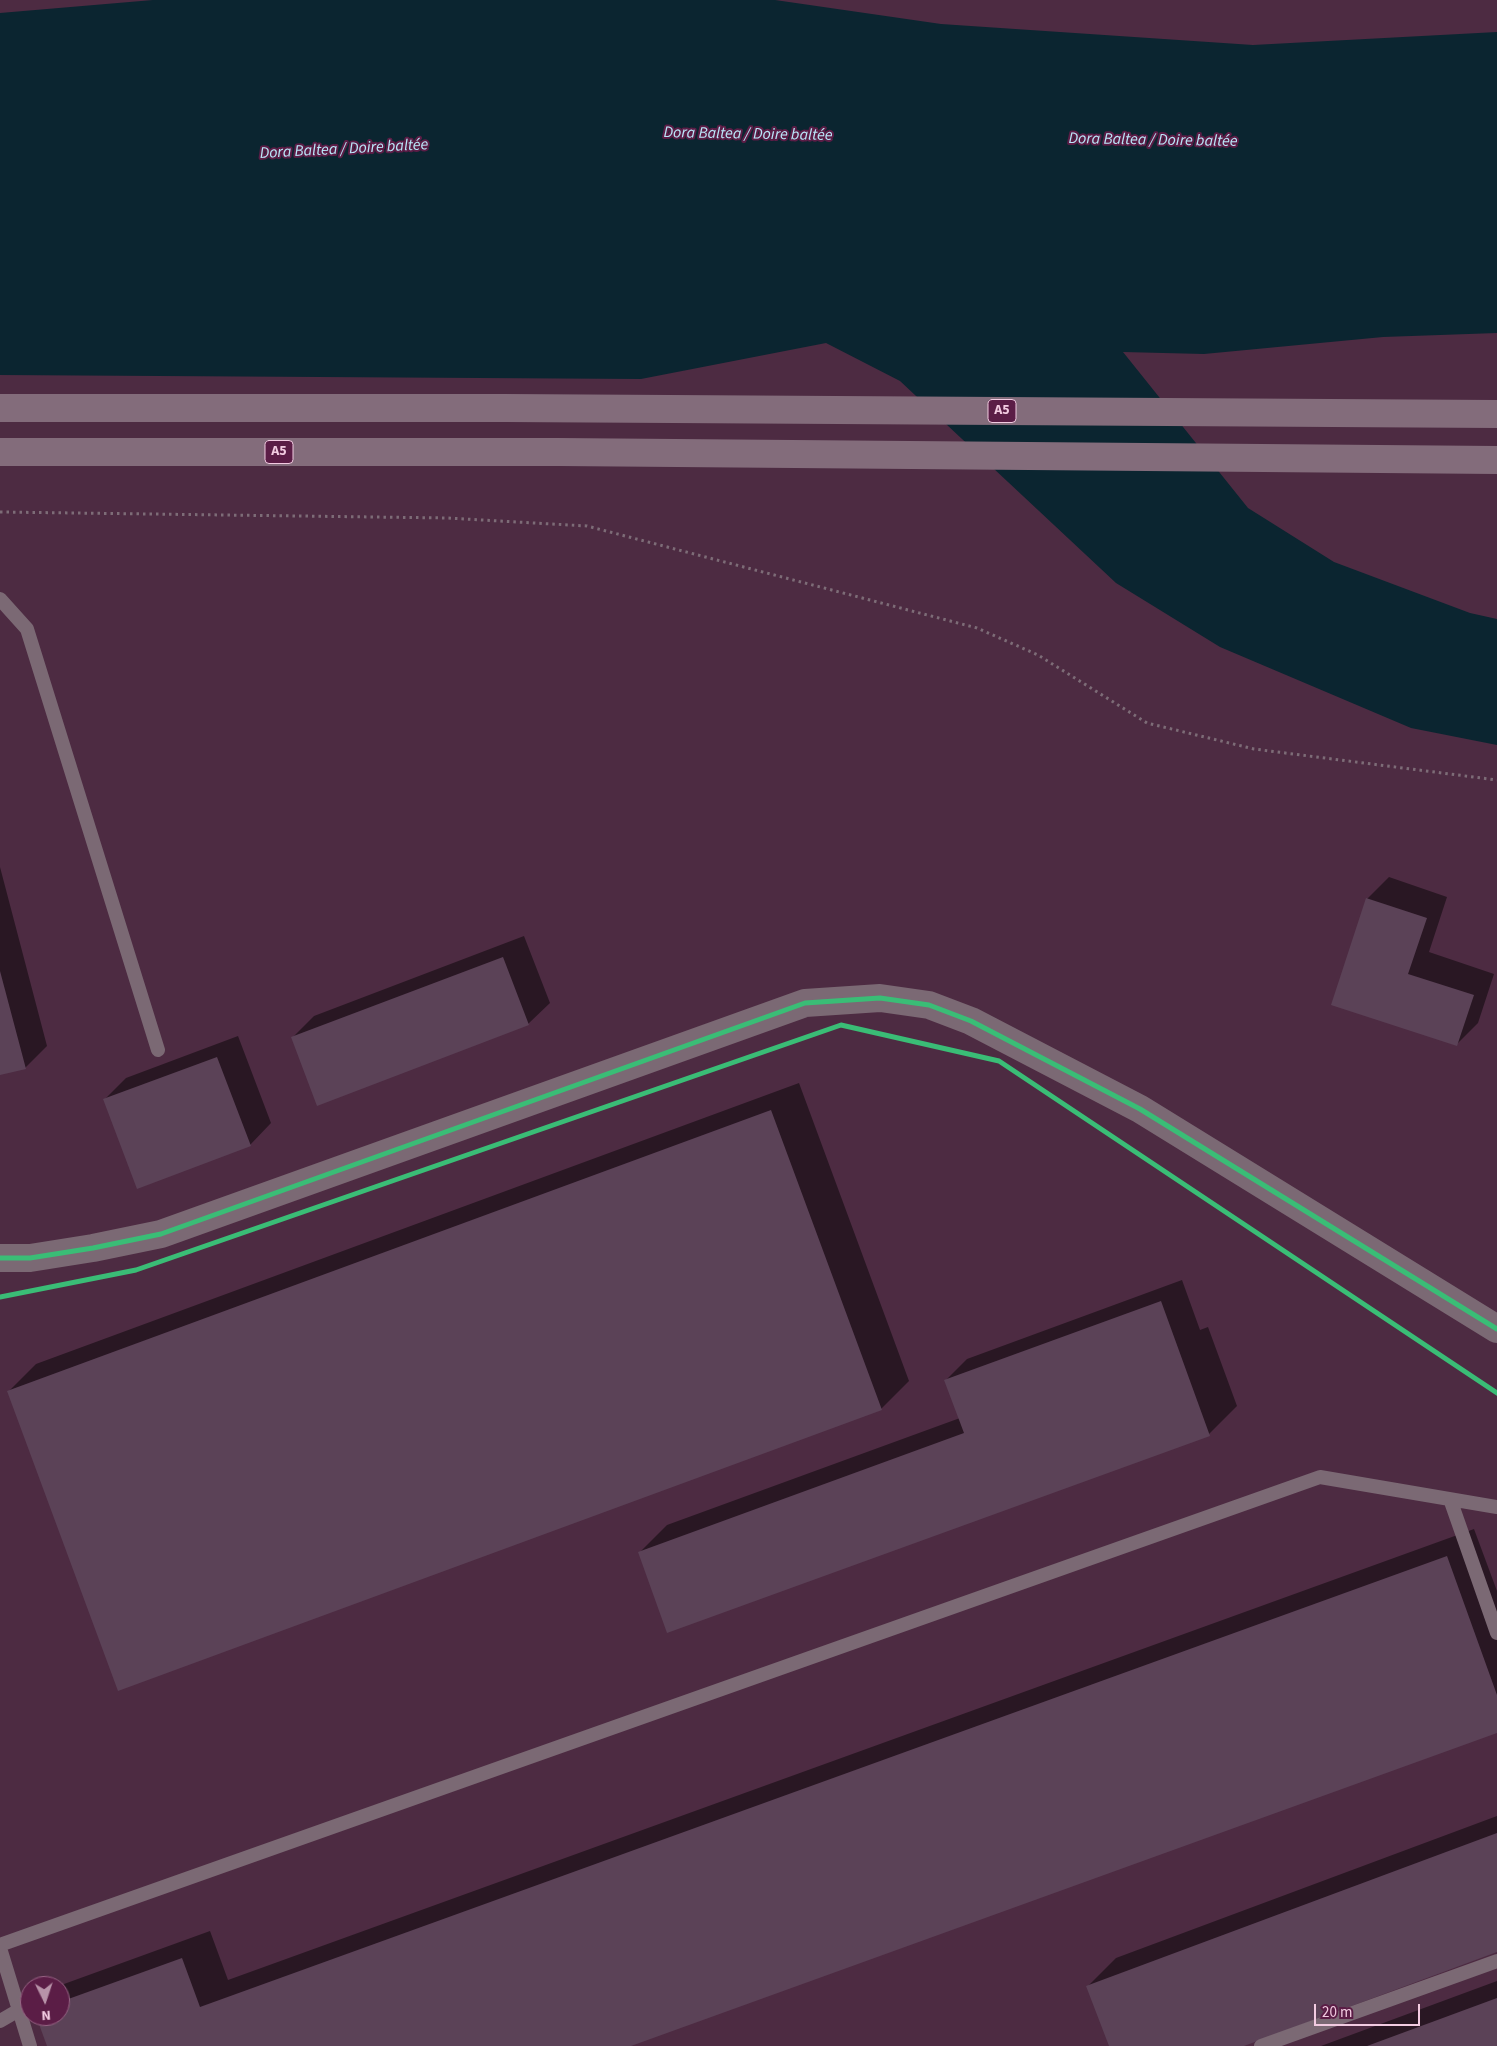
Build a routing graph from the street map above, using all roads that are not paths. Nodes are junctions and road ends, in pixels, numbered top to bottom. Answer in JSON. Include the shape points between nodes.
{"nodes":[{"id":1,"x":0,"y":408,"type":"edge"},
{"id":2,"x":1497,"y":414,"type":"edge"},
{"id":3,"x":0,"y":452,"type":"edge"},
{"id":4,"x":1497,"y":460,"type":"edge"},
{"id":5,"x":0,"y":599,"type":"edge"},
{"id":6,"x":158,"y":1050,"type":"dead end"},
{"id":7,"x":0,"y":1258,"type":"edge"},
{"id":8,"x":1497,"y":1329,"type":"edge"},
{"id":9,"x":1450,"y":1498,"type":"junction"},
{"id":10,"x":1497,"y":1506,"type":"edge"},
{"id":11,"x":1497,"y":1633,"type":"edge"},
{"id":12,"x":0,"y":1947,"type":"edge"},
{"id":13,"x":1497,"y":1961,"type":"edge"},
{"id":14,"x":19,"y":2010,"type":"junction"},
{"id":15,"x":0,"y":2021,"type":"edge"},
{"id":16,"x":30,"y":2046,"type":"edge"},
{"id":17,"x":1261,"y":2046,"type":"edge"}],
"edges":[{"from":1,"to":2,"type":"highway","number":"A5"},
{"from":3,"to":4,"type":"highway","number":"A5","via":[[559,452]]},
{"from":5,"to":6,"type":"lane","via":[[27,629]]},
{"from":7,"to":8,"type":"street","via":[[30,1258],[161,1234],[805,1003],[880,998],[929,1005],[970,1021],[1140,1109]]},
{"from":9,"to":10,"type":"lane"},
{"from":9,"to":11,"type":"lane"},
{"from":9,"to":12,"type":"lane","via":[[1320,1477]]},
{"from":12,"to":14,"type":"lane"},
{"from":13,"to":17,"type":"lane"},
{"from":14,"to":15,"type":"lane"},
{"from":14,"to":16,"type":"lane"}]}
